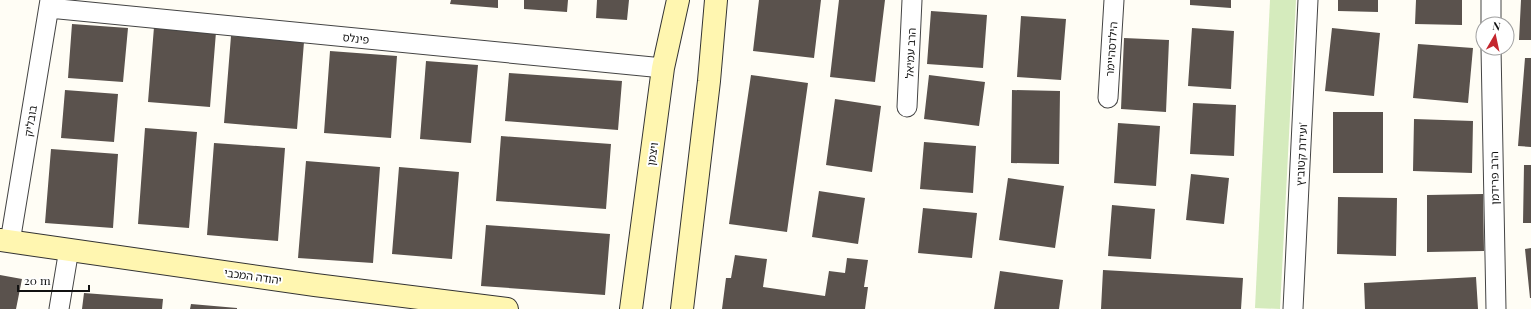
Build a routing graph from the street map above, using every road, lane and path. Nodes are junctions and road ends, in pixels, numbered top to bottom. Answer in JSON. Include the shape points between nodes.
{"nodes":[{"id":1,"x":678,"y":0,"type":"edge"},
{"id":2,"x":716,"y":0,"type":"edge"},
{"id":3,"x":912,"y":0,"type":"edge"},
{"id":4,"x":1114,"y":0,"type":"edge"},
{"id":5,"x":1308,"y":0,"type":"edge"},
{"id":6,"x":1490,"y":0,"type":"edge"},
{"id":7,"x":50,"y":4,"type":"edge"},
{"id":8,"x":1491,"y":16,"type":"edge"},
{"id":9,"x":1491,"y":56,"type":"edge"},
{"id":10,"x":663,"y":68,"type":"junction"},
{"id":11,"x":1108,"y":98,"type":"dead end"},
{"id":12,"x":908,"y":107,"type":"dead end"},
{"id":13,"x":5,"y":241,"type":"edge"},
{"id":14,"x":69,"y":249,"type":"junction"},
{"id":15,"x":59,"y":309,"type":"edge"},
{"id":16,"x":506,"y":309,"type":"edge"},
{"id":17,"x":632,"y":309,"type":"edge"},
{"id":18,"x":682,"y":309,"type":"edge"},
{"id":19,"x":1294,"y":309,"type":"edge"},
{"id":20,"x":1496,"y":309,"type":"edge"}],
"edges":[{"from":1,"to":10,"type":"street","name":"ויצמן"},
{"from":2,"to":18,"type":"street","via":[[710,81]]},
{"from":3,"to":12,"type":"street","name":"הרב עמיאל"},
{"from":4,"to":11,"type":"street","name":"הילדסהיימר"},
{"from":5,"to":19,"type":"street","name":"ועידת קטוביץ'"},
{"from":6,"to":8,"type":"street"},
{"from":7,"to":10,"type":"street","name":"פינלס"},
{"from":7,"to":13,"type":"street","name":"בובליק"},
{"from":9,"to":20,"type":"street","name":"הרב פרידמן"},
{"from":10,"to":17,"type":"street","name":"ויצמן"},
{"from":13,"to":14,"type":"street","name":"יהודה המכבי"},
{"from":14,"to":15,"type":"street"},
{"from":14,"to":16,"type":"street","name":"יהודה המכבי","via":[[315,285]]}]}
